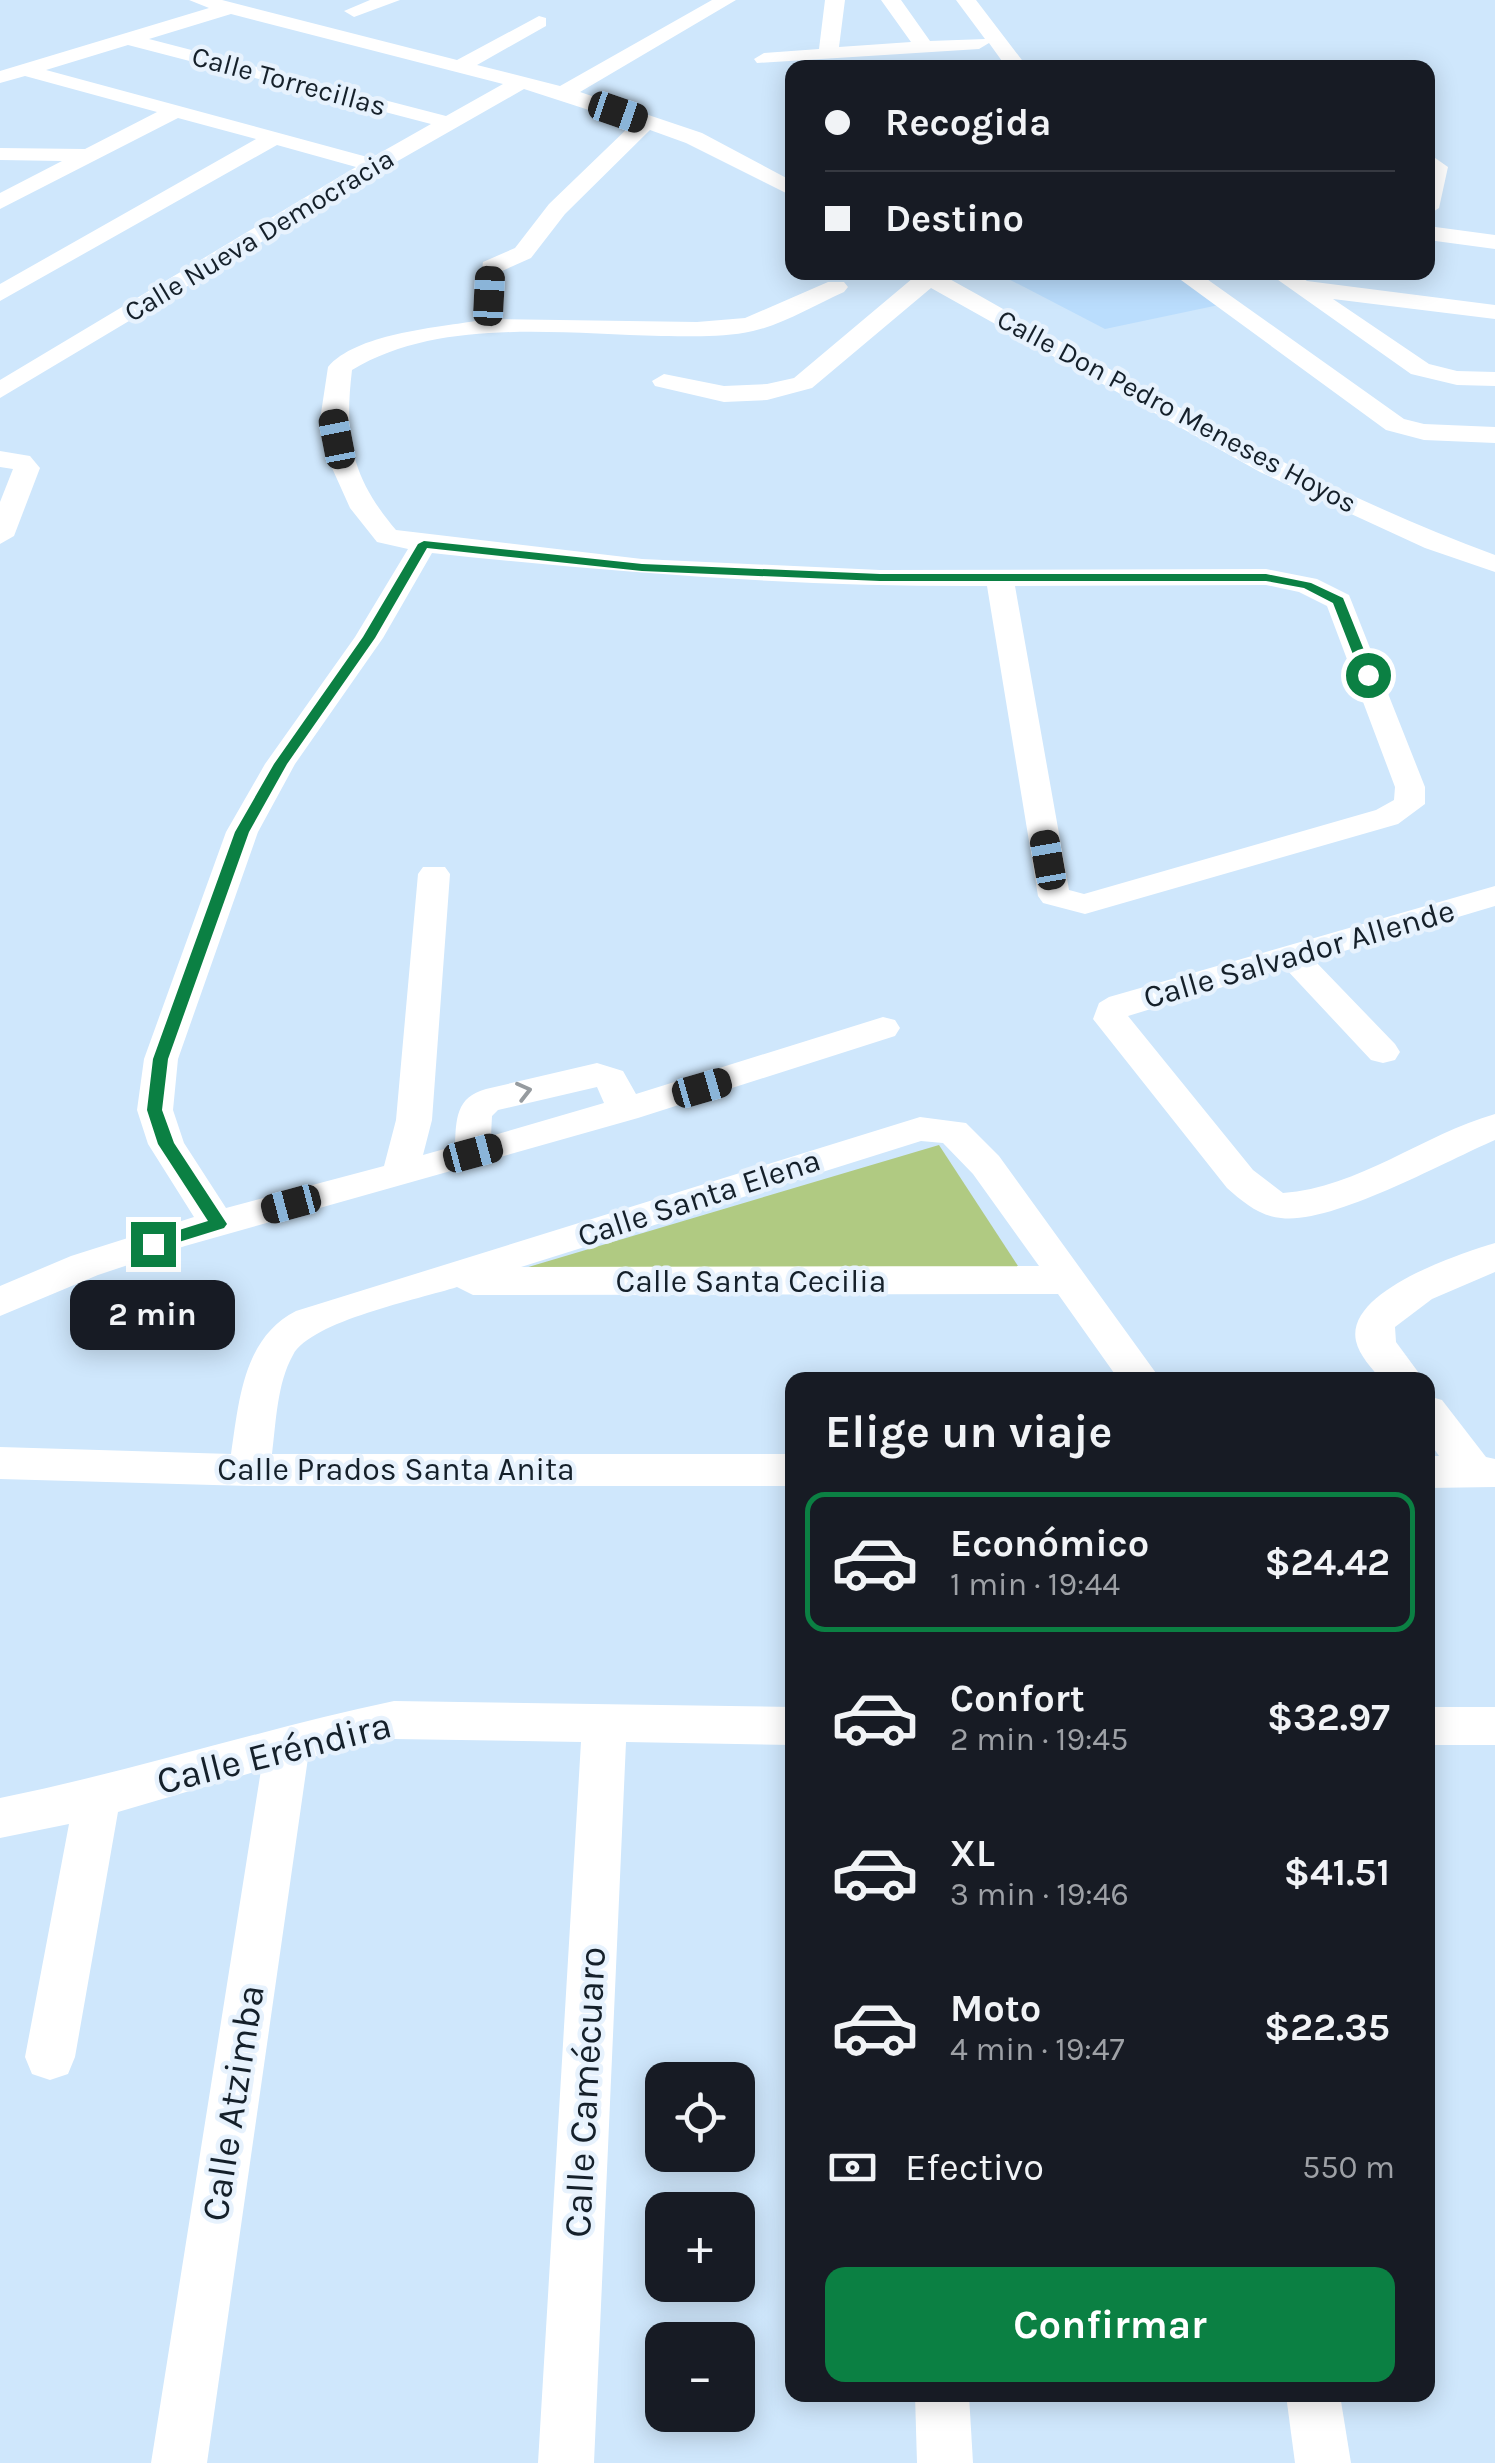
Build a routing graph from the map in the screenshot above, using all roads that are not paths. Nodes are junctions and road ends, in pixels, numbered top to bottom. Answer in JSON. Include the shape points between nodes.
{"nodes":[{"id":1,"x":200,"y":0,"type":"edge"},
{"id":2,"x":390,"y":0,"type":"edge"},
{"id":3,"x":726,"y":0,"type":"edge"},
{"id":4,"x":835,"y":0,"type":"edge"},
{"id":5,"x":892,"y":0,"type":"edge"},
{"id":6,"x":966,"y":0,"type":"edge"},
{"id":7,"x":232,"y":8,"type":"junction"},
{"id":8,"x":354,"y":11,"type":"dead end"},
{"id":9,"x":539,"y":22,"type":"dead end"},
{"id":10,"x":127,"y":40,"type":"junction"},
{"id":11,"x":979,"y":42,"type":"dead end"},
{"id":12,"x":925,"y":46,"type":"junction"},
{"id":13,"x":828,"y":54,"type":"junction"},
{"id":14,"x":764,"y":59,"type":"dead end"},
{"id":15,"x":1012,"y":60,"type":"edge"},
{"id":16,"x":459,"y":67,"type":"junction"},
{"id":17,"x":26,"y":70,"type":"junction"},
{"id":18,"x":0,"y":77,"type":"edge"},
{"id":19,"x":520,"y":83,"type":"junction"},
{"id":20,"x":564,"y":94,"type":"junction"},
{"id":21,"x":175,"y":111,"type":"junction"},
{"id":22,"x":646,"y":122,"type":"junction"},
{"id":23,"x":450,"y":123,"type":"junction"},
{"id":24,"x":274,"y":138,"type":"junction"},
{"id":25,"x":0,"y":154,"type":"edge"},
{"id":26,"x":88,"y":155,"type":"junction"},
{"id":27,"x":374,"y":165,"type":"junction"},
{"id":28,"x":785,"y":186,"type":"edge"},
{"id":29,"x":0,"y":202,"type":"edge"},
{"id":30,"x":1435,"y":235,"type":"edge"},
{"id":31,"x":1495,"y":242,"type":"edge"},
{"id":32,"x":919,"y":280,"type":"edge"},
{"id":33,"x":930,"y":280,"type":"edge"},
{"id":34,"x":1193,"y":280,"type":"edge"},
{"id":35,"x":1288,"y":280,"type":"edge"},
{"id":36,"x":836,"y":287,"type":"dead end"},
{"id":37,"x":0,"y":294,"type":"edge"},
{"id":38,"x":1495,"y":312,"type":"edge"},
{"id":39,"x":487,"y":326,"type":"junction"},
{"id":40,"x":1495,"y":378,"type":"edge"},
{"id":41,"x":664,"y":381,"type":"dead end"},
{"id":42,"x":0,"y":391,"type":"edge"},
{"id":43,"x":1495,"y":434,"type":"edge"},
{"id":44,"x":11,"y":460,"type":"edge"},
{"id":45,"x":0,"y":536,"type":"edge"},
{"id":46,"x":424,"y":544,"type":"junction"},
{"id":47,"x":1495,"y":564,"type":"edge"},
{"id":48,"x":1000,"y":579,"type":"junction"},
{"id":49,"x":434,"y":874,"type":"dead end"},
{"id":50,"x":1489,"y":913,"type":"edge"},
{"id":51,"x":1292,"y":956,"type":"junction"},
{"id":52,"x":883,"y":1028,"type":"dead end"},
{"id":53,"x":1383,"y":1052,"type":"dead end"},
{"id":54,"x":1495,"y":1126,"type":"edge"},
{"id":55,"x":400,"y":1174,"type":"junction"},
{"id":56,"x":218,"y":1224,"type":"junction"},
{"id":57,"x":1495,"y":1257,"type":"edge"},
{"id":58,"x":1065,"y":1280,"type":"junction"},
{"id":59,"x":437,"y":1281,"type":"junction"},
{"id":60,"x":0,"y":1302,"type":"edge"},
{"id":61,"x":1134,"y":1372,"type":"edge"},
{"id":62,"x":1398,"y":1372,"type":"edge"},
{"id":63,"x":1435,"y":1419,"type":"edge"},
{"id":64,"x":0,"y":1464,"type":"edge"},
{"id":65,"x":248,"y":1470,"type":"junction"},
{"id":66,"x":785,"y":1470,"type":"edge"},
{"id":67,"x":1435,"y":1472,"type":"edge"},
{"id":68,"x":1484,"y":1472,"type":"edge"},
{"id":69,"x":605,"y":1721,"type":"junction"},
{"id":70,"x":785,"y":1726,"type":"edge"},
{"id":71,"x":1435,"y":1726,"type":"edge"},
{"id":72,"x":1495,"y":1726,"type":"edge"},
{"id":73,"x":288,"y":1744,"type":"junction"},
{"id":74,"x":97,"y":1798,"type":"junction"},
{"id":75,"x":0,"y":1818,"type":"edge"},
{"id":76,"x":50,"y":2057,"type":"dead end"},
{"id":77,"x":942,"y":2402,"type":"edge"},
{"id":78,"x":1314,"y":2402,"type":"edge"},
{"id":79,"x":179,"y":2463,"type":"edge"},
{"id":80,"x":566,"y":2463,"type":"edge"},
{"id":81,"x":945,"y":2463,"type":"edge"},
{"id":82,"x":1323,"y":2463,"type":"edge"}],
"edges":[{"from":1,"to":7,"type":"street"},
{"from":2,"to":8,"type":"street"},
{"from":3,"to":20,"type":"street"},
{"from":4,"to":13,"type":"street"},
{"from":5,"to":12,"type":"street"},
{"from":6,"to":15,"type":"street"},
{"from":7,"to":10,"type":"street"},
{"from":7,"to":16,"type":"street"},
{"from":9,"to":16,"type":"street"},
{"from":10,"to":17,"type":"street"},
{"from":10,"to":23,"type":"street","name":"Calle Torrecillas"},
{"from":11,"to":12,"type":"street"},
{"from":12,"to":13,"type":"street"},
{"from":13,"to":14,"type":"street"},
{"from":16,"to":19,"type":"street"},
{"from":17,"to":18,"type":"street"},
{"from":17,"to":21,"type":"street"},
{"from":19,"to":20,"type":"street"},
{"from":19,"to":23,"type":"street","name":"Calle Nueva Democracia"},
{"from":20,"to":22,"type":"street"},
{"from":21,"to":24,"type":"street"},
{"from":21,"to":26,"type":"street"},
{"from":22,"to":28,"type":"street","via":[[720,150]]},
{"from":22,"to":39,"type":"street","via":[[558,208],[523,254],[490,267]]},
{"from":23,"to":27,"type":"street","name":"Calle Nueva Democracia"},
{"from":24,"to":27,"type":"street"},
{"from":24,"to":37,"type":"street"},
{"from":25,"to":26,"type":"street"},
{"from":26,"to":29,"type":"street"},
{"from":27,"to":42,"type":"street","name":"Calle Nueva Democracia"},
{"from":30,"to":31,"type":"street"},
{"from":32,"to":41,"type":"street","via":[[803,383],[724,394]]},
{"from":33,"to":47,"type":"street","name":"Calle Don Pedro Meneses Hoyos","via":[[1269,466]]},
{"from":34,"to":43,"type":"street","via":[[1395,425]]},
{"from":35,"to":38,"type":"street"},
{"from":35,"to":40,"type":"street","via":[[1409,363],[1457,378]]},
{"from":36,"to":39,"type":"street","via":[[750,324]]},
{"from":39,"to":46,"type":"street","via":[[386,344],[340,367],[333,420],[341,459],[363,508],[387,536]]},
{"from":44,"to":45,"type":"street","via":[[27,468]]},
{"from":46,"to":48,"type":"street","via":[[642,568]]},
{"from":46,"to":56,"type":"street","via":[[242,832],[160,1059],[155,1110],[166,1144]]},
{"from":48,"to":48,"type":"street","via":[[1054,896],[1085,904],[1387,817],[1408,804],[1410,787],[1339,601],[1307,585],[1266,577]]},
{"from":49,"to":55,"type":"street","via":[[414,1120]]},
{"from":50,"to":51,"type":"street","name":"Calle Salvador Allende"},
{"from":51,"to":53,"type":"street"},
{"from":51,"to":54,"type":"street","name":"Calle Salvador Allende","via":[[1110,1011],[1240,1178],[1265,1200],[1283,1206],[1322,1199]]},
{"from":52,"to":55,"type":"street","via":[[740,1077]]},
{"from":55,"to":56,"type":"street"},
{"from":56,"to":60,"type":"street","via":[[55,1274]]},
{"from":57,"to":62,"type":"street","via":[[1395,1300],[1379,1314],[1376,1342]]},
{"from":58,"to":59,"type":"street","name":"Calle Santa Cecilia"},
{"from":58,"to":59,"type":"street","name":"Calle Santa Elena","via":[[986,1164],[953,1132],[936,1128],[905,1132]]},
{"from":58,"to":61,"type":"street","name":"Calle Santa Elena"},
{"from":59,"to":65,"type":"street","name":"Calle Santa Elena","via":[[320,1316],[280,1343],[268,1368]]},
{"from":63,"to":68,"type":"street"},
{"from":64,"to":65,"type":"street","name":"Calle Prados Santa Anita"},
{"from":65,"to":66,"type":"street","name":"Calle Prados Santa Anita"},
{"from":67,"to":68,"type":"street"},
{"from":69,"to":70,"type":"street","name":"Calle Eréndira"},
{"from":69,"to":73,"type":"street","name":"Calle Eréndira","via":[[394,1720]]},
{"from":69,"to":80,"type":"street","name":"Calle Camécuaro"},
{"from":71,"to":72,"type":"street"},
{"from":73,"to":74,"type":"street","name":"Calle Eréndira"},
{"from":73,"to":79,"type":"street","name":"Calle Atzimba"},
{"from":74,"to":75,"type":"street","name":"Calle Eréndira"},
{"from":74,"to":76,"type":"street"},
{"from":77,"to":81,"type":"street"},
{"from":78,"to":82,"type":"street"}]}
